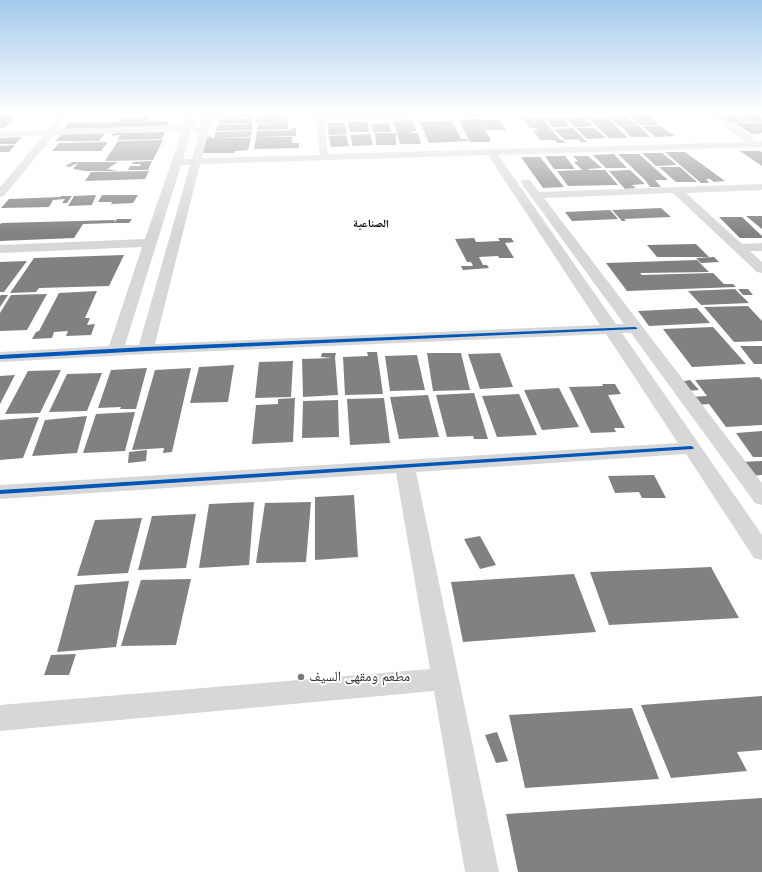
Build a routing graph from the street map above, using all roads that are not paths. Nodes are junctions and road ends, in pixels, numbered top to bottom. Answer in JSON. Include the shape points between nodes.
{"nodes":[{"id":1,"x":35,"y":153,"type":"edge"},
{"id":2,"x":180,"y":153,"type":"edge"},
{"id":3,"x":199,"y":153,"type":"edge"},
{"id":4,"x":324,"y":153,"type":"joint"},
{"id":5,"x":341,"y":153,"type":"edge"},
{"id":6,"x":405,"y":153,"type":"edge"},
{"id":7,"x":496,"y":153,"type":"edge"},
{"id":8,"x":497,"y":153,"type":"edge"},
{"id":9,"x":197,"y":159,"type":"junction"},
{"id":10,"x":178,"y":160,"type":"junction"},
{"id":11,"x":762,"y":187,"type":"edge"},
{"id":12,"x":168,"y":188,"type":"junction"},
{"id":13,"x":676,"y":190,"type":"junction"},
{"id":14,"x":0,"y":194,"type":"edge"},
{"id":15,"x":536,"y":195,"type":"junction"},
{"id":16,"x":187,"y":196,"type":"junction"},
{"id":17,"x":150,"y":243,"type":"junction"},
{"id":18,"x":762,"y":247,"type":"edge"},
{"id":19,"x":739,"y":248,"type":"junction"},
{"id":20,"x":0,"y":249,"type":"edge"},
{"id":21,"x":762,"y":269,"type":"edge"},
{"id":22,"x":631,"y":322,"type":"junction"},
{"id":23,"x":607,"y":323,"type":"junction"},
{"id":24,"x":147,"y":344,"type":"junction"},
{"id":25,"x":0,"y":345,"type":"edge"},
{"id":26,"x":117,"y":346,"type":"junction"},
{"id":27,"x":0,"y":357,"type":"edge"},
{"id":28,"x":691,"y":448,"type":"junction"},
{"id":29,"x":406,"y":466,"type":"junction"},
{"id":30,"x":0,"y":492,"type":"edge"},
{"id":31,"x":762,"y":498,"type":"edge"},
{"id":32,"x":762,"y":552,"type":"edge"},
{"id":33,"x":445,"y":679,"type":"junction"},
{"id":34,"x":0,"y":718,"type":"edge"},
{"id":35,"x":482,"y":872,"type":"edge"}],
"edges":[{"from":1,"to":14,"type":"street"},
{"from":2,"to":10,"type":"street"},
{"from":3,"to":9,"type":"street"},
{"from":4,"to":5,"type":"street"},
{"from":4,"to":9,"type":"street"},
{"from":6,"to":9,"type":"street"},
{"from":7,"to":23,"type":"street"},
{"from":8,"to":15,"type":"street"},
{"from":9,"to":10,"type":"street"},
{"from":9,"to":16,"type":"street"},
{"from":10,"to":12,"type":"street"},
{"from":11,"to":13,"type":"street"},
{"from":12,"to":16,"type":"street"},
{"from":12,"to":17,"type":"street"},
{"from":13,"to":15,"type":"street"},
{"from":13,"to":19,"type":"street"},
{"from":15,"to":22,"type":"street"},
{"from":16,"to":24,"type":"street"},
{"from":17,"to":20,"type":"street"},
{"from":17,"to":26,"type":"street"},
{"from":18,"to":19,"type":"street"},
{"from":19,"to":21,"type":"street"},
{"from":22,"to":23,"type":"street"},
{"from":22,"to":31,"type":"street"},
{"from":23,"to":24,"type":"street"},
{"from":23,"to":28,"type":"street"},
{"from":24,"to":26,"type":"street"},
{"from":25,"to":26,"type":"street"},
{"from":26,"to":27,"type":"street"},
{"from":28,"to":29,"type":"street"},
{"from":28,"to":32,"type":"street"},
{"from":29,"to":30,"type":"street"},
{"from":29,"to":33,"type":"street"},
{"from":33,"to":34,"type":"street"},
{"from":33,"to":35,"type":"street"}]}
